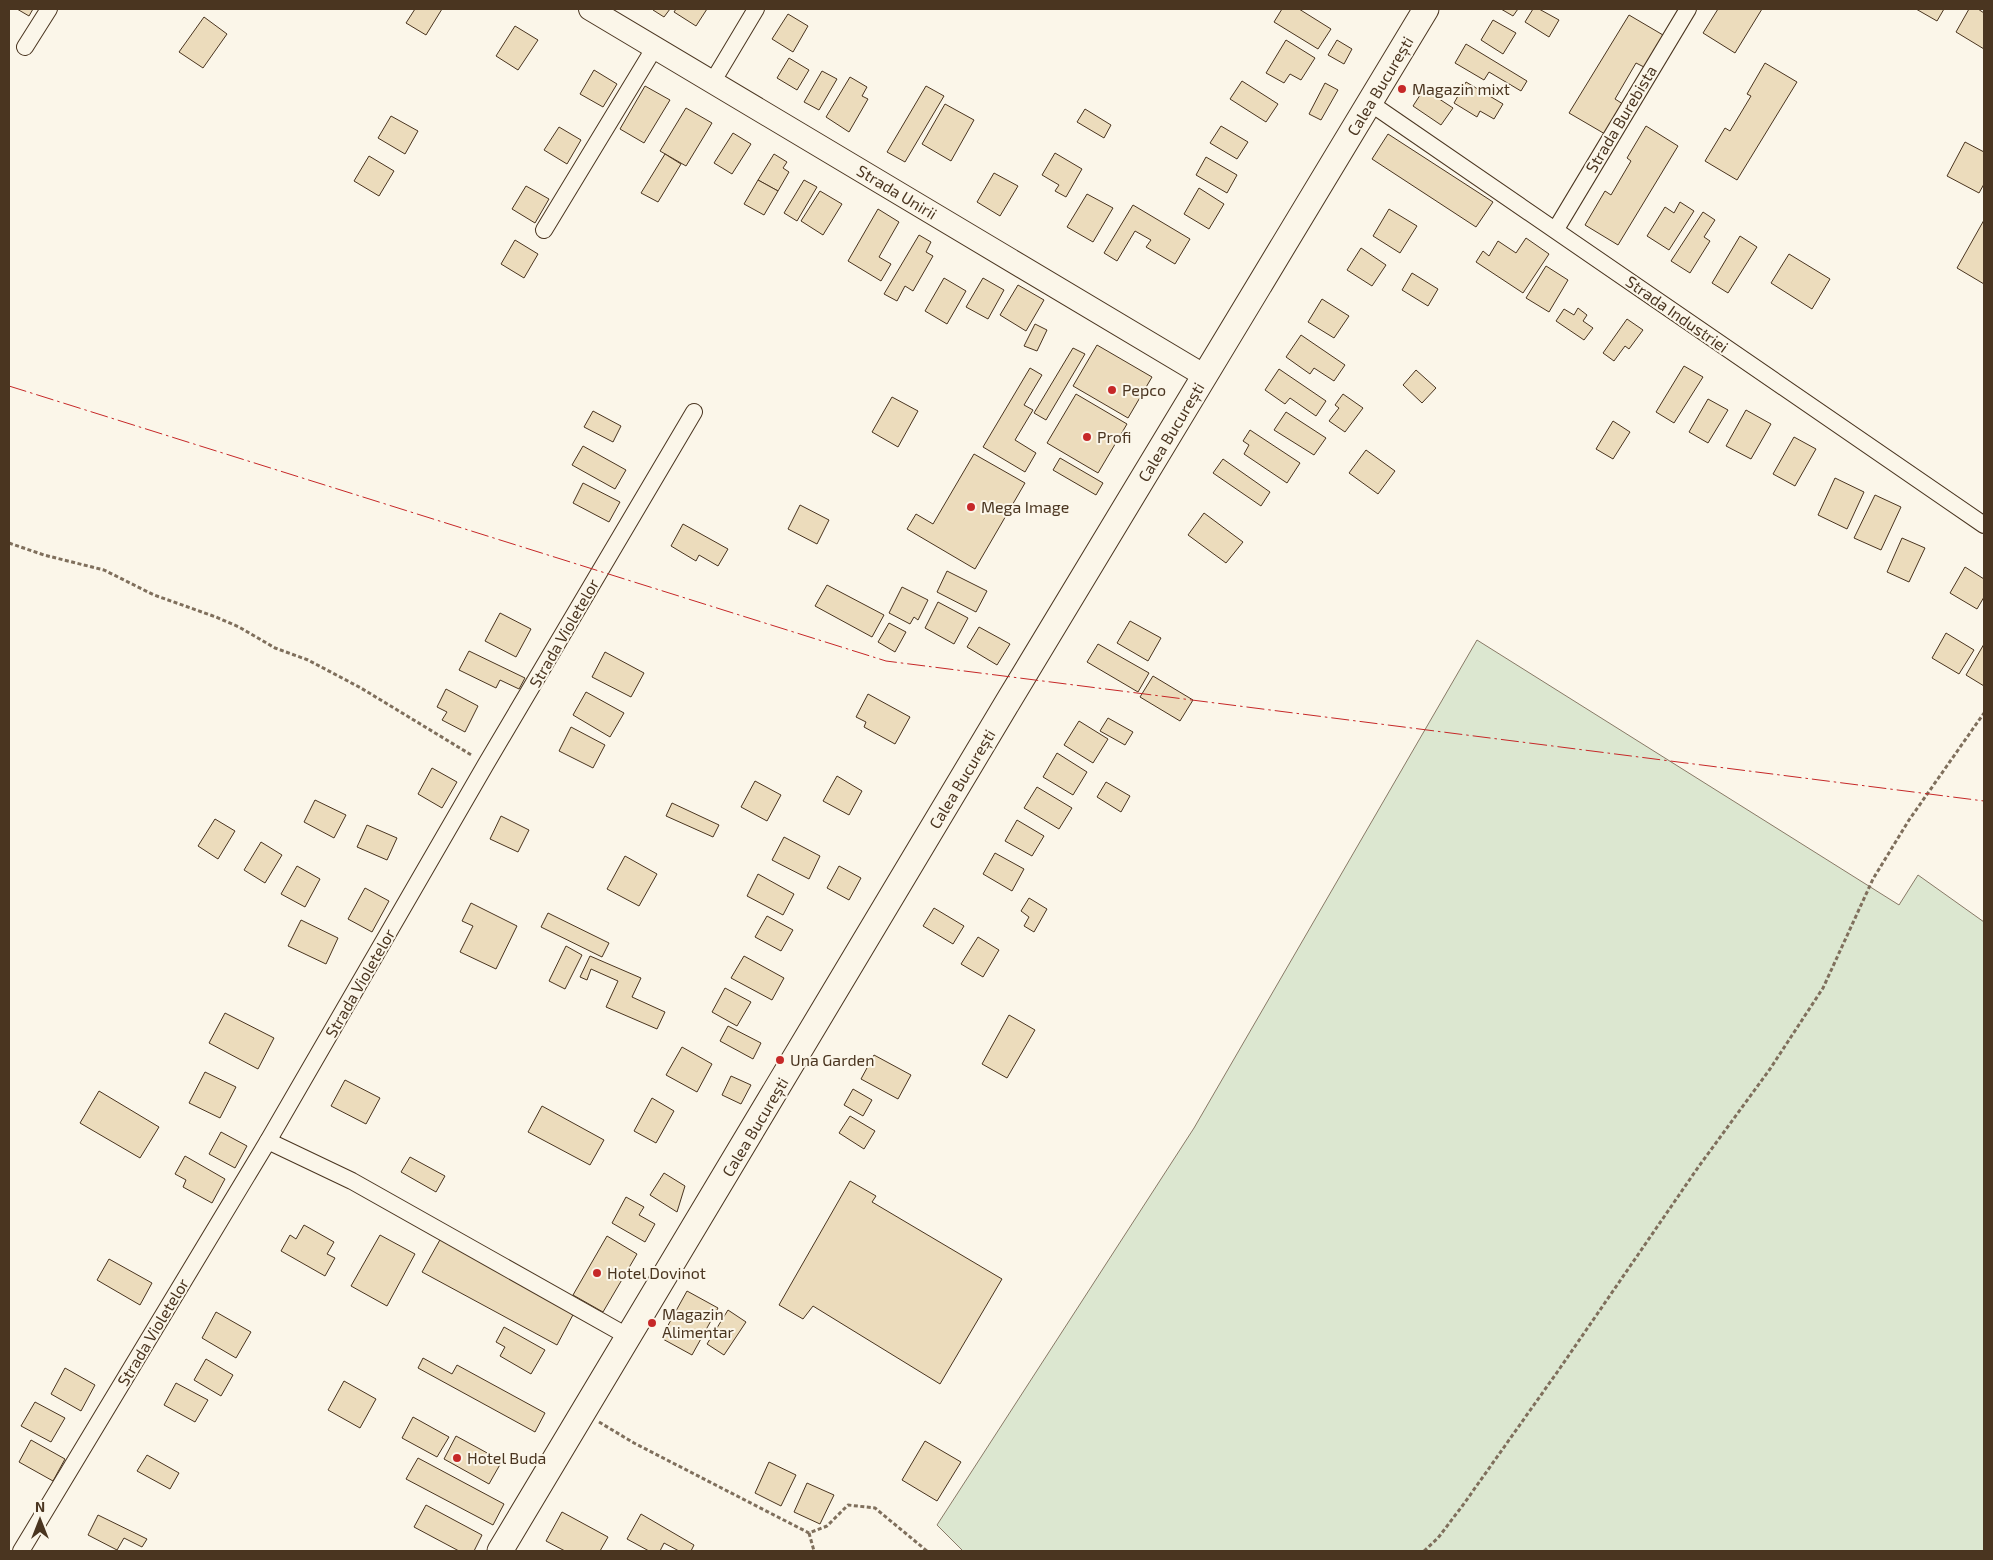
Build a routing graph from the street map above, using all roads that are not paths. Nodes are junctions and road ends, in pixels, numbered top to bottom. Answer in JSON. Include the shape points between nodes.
{"nodes":[{"id":1,"x":49,"y":9,"type":"edge"},
{"id":2,"x":590,"y":9,"type":"edge"},
{"id":3,"x":756,"y":9,"type":"edge"},
{"id":4,"x":1688,"y":9,"type":"edge"},
{"id":5,"x":1421,"y":11,"type":"edge"},
{"id":6,"x":24,"y":47,"type":"dead end"},
{"id":7,"x":655,"y":47,"type":"junction"},
{"id":8,"x":713,"y":81,"type":"junction"},
{"id":9,"x":1370,"y":103,"type":"junction"},
{"id":10,"x":1556,"y":229,"type":"junction"},
{"id":11,"x":544,"y":230,"type":"dead end"},
{"id":12,"x":1205,"y":376,"type":"junction"},
{"id":13,"x":694,"y":412,"type":"dead end"},
{"id":14,"x":1984,"y":525,"type":"edge"},
{"id":15,"x":268,"y":1141,"type":"junction"},
{"id":16,"x":630,"y":1337,"type":"junction"},
{"id":17,"x":21,"y":1551,"type":"edge"},
{"id":18,"x":500,"y":1551,"type":"edge"}],
"edges":[{"from":1,"to":6,"type":"street"},
{"from":2,"to":7,"type":"main road","name":"Strada Unirii"},
{"from":3,"to":8,"type":"street"},
{"from":4,"to":10,"type":"street","name":"Strada Burebista"},
{"from":5,"to":9,"type":"main road","name":"Calea București"},
{"from":7,"to":8,"type":"main road","name":"Strada Unirii"},
{"from":7,"to":11,"type":"street"},
{"from":8,"to":12,"type":"main road","name":"Strada Unirii"},
{"from":9,"to":10,"type":"street","name":"Strada Industriei"},
{"from":9,"to":12,"type":"main road","name":"Calea București"},
{"from":10,"to":14,"type":"street","name":"Strada Industriei"},
{"from":12,"to":16,"type":"main road","name":"Calea București"},
{"from":13,"to":15,"type":"street","name":"Strada Violetelor"},
{"from":15,"to":16,"type":"street","via":[[352,1181]]},
{"from":15,"to":17,"type":"street","name":"Strada Violetelor"},
{"from":16,"to":18,"type":"main road","name":"Calea București"}]}
